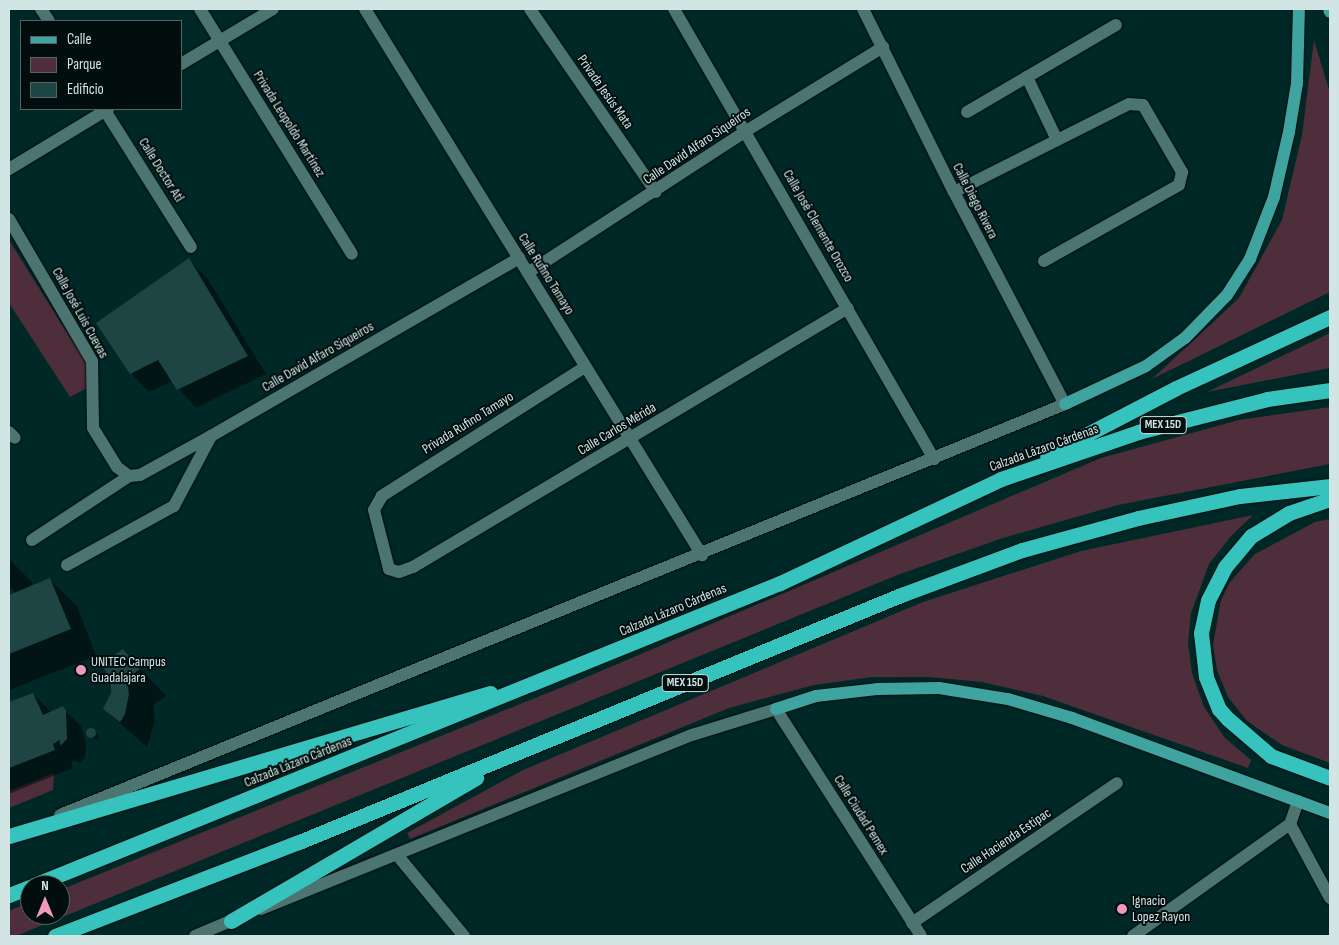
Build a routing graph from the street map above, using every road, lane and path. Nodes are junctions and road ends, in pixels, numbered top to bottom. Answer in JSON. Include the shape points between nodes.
{"nodes":[{"id":1,"x":41,"y":9,"type":"edge"},
{"id":2,"x":200,"y":9,"type":"edge"},
{"id":3,"x":273,"y":9,"type":"edge"},
{"id":4,"x":365,"y":9,"type":"edge"},
{"id":5,"x":530,"y":9,"type":"edge"},
{"id":6,"x":674,"y":9,"type":"edge"},
{"id":7,"x":863,"y":9,"type":"edge"},
{"id":8,"x":1299,"y":9,"type":"edge"},
{"id":9,"x":1329,"y":9,"type":"edge"},
{"id":10,"x":1330,"y":12,"type":"edge"},
{"id":11,"x":48,"y":20,"type":"edge"},
{"id":12,"x":1116,"y":25,"type":"dead end"},
{"id":13,"x":220,"y":41,"type":"junction"},
{"id":14,"x":883,"y":47,"type":"junction"},
{"id":15,"x":182,"y":63,"type":"edge"},
{"id":16,"x":1027,"y":77,"type":"junction"},
{"id":17,"x":104,"y":110,"type":"edge"},
{"id":18,"x":107,"y":110,"type":"edge"},
{"id":19,"x":967,"y":112,"type":"dead end"},
{"id":20,"x":746,"y":131,"type":"junction"},
{"id":21,"x":1057,"y":140,"type":"junction"},
{"id":22,"x":9,"y":170,"type":"edge"},
{"id":23,"x":656,"y":192,"type":"junction"},
{"id":24,"x":954,"y":192,"type":"junction"},
{"id":25,"x":9,"y":219,"type":"edge"},
{"id":26,"x":192,"y":247,"type":"dead end"},
{"id":27,"x":352,"y":254,"type":"dead end"},
{"id":28,"x":519,"y":258,"type":"junction"},
{"id":29,"x":1044,"y":261,"type":"dead end"},
{"id":30,"x":529,"y":272,"type":"junction"},
{"id":31,"x":848,"y":308,"type":"junction"},
{"id":32,"x":1330,"y":317,"type":"edge"},
{"id":33,"x":585,"y":366,"type":"junction"},
{"id":34,"x":1330,"y":390,"type":"edge"},
{"id":35,"x":1065,"y":404,"type":"junction"},
{"id":36,"x":211,"y":436,"type":"junction"},
{"id":37,"x":630,"y":438,"type":"junction"},
{"id":38,"x":934,"y":459,"type":"junction"},
{"id":39,"x":129,"y":476,"type":"junction"},
{"id":40,"x":1001,"y":479,"type":"junction"},
{"id":41,"x":1330,"y":486,"type":"edge"},
{"id":42,"x":1330,"y":499,"type":"edge"},
{"id":43,"x":32,"y":540,"type":"dead end"},
{"id":44,"x":702,"y":555,"type":"junction"},
{"id":45,"x":67,"y":565,"type":"dead end"},
{"id":46,"x":399,"y":572,"type":"joint"},
{"id":47,"x":580,"y":666,"type":"junction"},
{"id":48,"x":776,"y":709,"type":"junction"},
{"id":49,"x":525,"y":749,"type":"junction"},
{"id":50,"x":1330,"y":778,"type":"edge"},
{"id":51,"x":1118,"y":783,"type":"dead end"},
{"id":52,"x":1298,"y":801,"type":"junction"},
{"id":53,"x":1330,"y":813,"type":"edge"},
{"id":54,"x":1290,"y":824,"type":"junction"},
{"id":55,"x":9,"y":836,"type":"edge"},
{"id":56,"x":398,"y":856,"type":"junction"},
{"id":57,"x":59,"y":875,"type":"edge"},
{"id":58,"x":1330,"y":898,"type":"edge"},
{"id":59,"x":231,"y":921,"type":"junction"},
{"id":60,"x":912,"y":923,"type":"junction"},
{"id":61,"x":55,"y":936,"type":"edge"},
{"id":62,"x":195,"y":936,"type":"edge"},
{"id":63,"x":464,"y":936,"type":"edge"},
{"id":64,"x":920,"y":936,"type":"edge"},
{"id":65,"x":1134,"y":936,"type":"edge"}],
"edges":[{"from":1,"to":11,"type":"street"},
{"from":2,"to":13,"type":"street","name":"Privada Leopoldo Martínez"},
{"from":3,"to":13,"type":"street"},
{"from":4,"to":28,"type":"street","name":"Calle Rufino Tamayo"},
{"from":5,"to":23,"type":"street","name":"Privada Jesús Mata"},
{"from":6,"to":20,"type":"street","name":"Calle José Clemente Orozco"},
{"from":7,"to":14,"type":"street","name":"Calle Diego Rivera"},
{"from":8,"to":35,"type":"main road","via":[[1297,83],[1290,132],[1274,197],[1250,258],[1227,295],[1185,338],[1146,366]]},
{"from":9,"to":10,"type":"main road"},
{"from":12,"to":16,"type":"street"},
{"from":13,"to":15,"type":"street"},
{"from":13,"to":27,"type":"street","name":"Privada Leopoldo Martínez"},
{"from":14,"to":20,"type":"street","name":"Calle David Alfaro Siqueiros"},
{"from":14,"to":24,"type":"street","name":"Calle Diego Rivera"},
{"from":16,"to":19,"type":"street"},
{"from":16,"to":21,"type":"street"},
{"from":17,"to":22,"type":"street"},
{"from":18,"to":26,"type":"street","name":"Calle Doctor Atl"},
{"from":20,"to":23,"type":"street","name":"Calle David Alfaro Siqueiros"},
{"from":20,"to":31,"type":"street","name":"Calle José Clemente Orozco"},
{"from":21,"to":24,"type":"street"},
{"from":21,"to":29,"type":"street","via":[[1129,104],[1138,103],[1146,107],[1182,176],[1178,185]]},
{"from":23,"to":30,"type":"street","name":"Calle David Alfaro Siqueiros"},
{"from":24,"to":35,"type":"street","name":"Calle Diego Rivera"},
{"from":25,"to":39,"type":"street","name":"Calle José Luis Cuevas","via":[[92,361],[93,428],[117,467]]},
{"from":28,"to":30,"type":"street","name":"Calle Rufino Tamayo"},
{"from":28,"to":36,"type":"street","name":"Calle David Alfaro Siqueiros"},
{"from":30,"to":33,"type":"street","name":"Calle Rufino Tamayo"},
{"from":31,"to":37,"type":"street","name":"Calle Carlos Mérida"},
{"from":31,"to":38,"type":"street","name":"Calle José Clemente Orozco"},
{"from":32,"to":40,"type":"highway","via":[[1176,388]]},
{"from":33,"to":37,"type":"street","name":"Calle Rufino Tamayo"},
{"from":33,"to":46,"type":"street","name":"Privada Rufino Tamayo","via":[[382,496],[374,510],[387,566]]},
{"from":34,"to":40,"type":"highway","name":"Calzada Lázaro Cárdenas","number":"MEX 15D","via":[[1267,399],[1138,432]]},
{"from":35,"to":38,"type":"street"},
{"from":36,"to":39,"type":"street","name":"Calle David Alfaro Siqueiros","via":[[140,475]]},
{"from":36,"to":45,"type":"street","via":[[174,506]]},
{"from":37,"to":44,"type":"street","name":"Calle Rufino Tamayo"},
{"from":37,"to":46,"type":"street","name":"Calle Carlos Mérida","via":[[413,567]]},
{"from":38,"to":44,"type":"street"},
{"from":39,"to":43,"type":"street","name":"Calle David Alfaro Siqueiros"},
{"from":40,"to":47,"type":"highway","name":"Calzada Lázaro Cárdenas","number":"MEX 15D","via":[[780,583]]},
{"from":41,"to":49,"type":"highway","number":"MEX 15D","via":[[1240,496],[1138,518],[1022,550],[901,595]]},
{"from":42,"to":50,"type":"highway","via":[[1289,513],[1251,536],[1225,567],[1208,600],[1201,632],[1206,678],[1219,709],[1271,756]]},
{"from":44,"to":55,"type":"street"},
{"from":47,"to":55,"type":"highway"},
{"from":47,"to":57,"type":"highway","name":"Calzada Lázaro Cárdenas","number":"MEX 15D"},
{"from":48,"to":52,"type":"main road","via":[[816,696],[877,689],[939,688],[1008,699],[1072,718]]},
{"from":48,"to":56,"type":"street","via":[[692,735]]},
{"from":48,"to":60,"type":"street","name":"Calle Ciudad Pemex"},
{"from":49,"to":59,"type":"highway"},
{"from":49,"to":61,"type":"highway","number":"MEX 15D","via":[[299,842]]},
{"from":51,"to":60,"type":"street","name":"Calle Hacienda Estipac"},
{"from":52,"to":53,"type":"main road"},
{"from":52,"to":54,"type":"street"},
{"from":54,"to":58,"type":"street"},
{"from":54,"to":65,"type":"street"},
{"from":56,"to":59,"type":"street"},
{"from":56,"to":63,"type":"street"},
{"from":59,"to":62,"type":"street"},
{"from":60,"to":64,"type":"street","name":"Calle Ciudad Pemex"}]}
